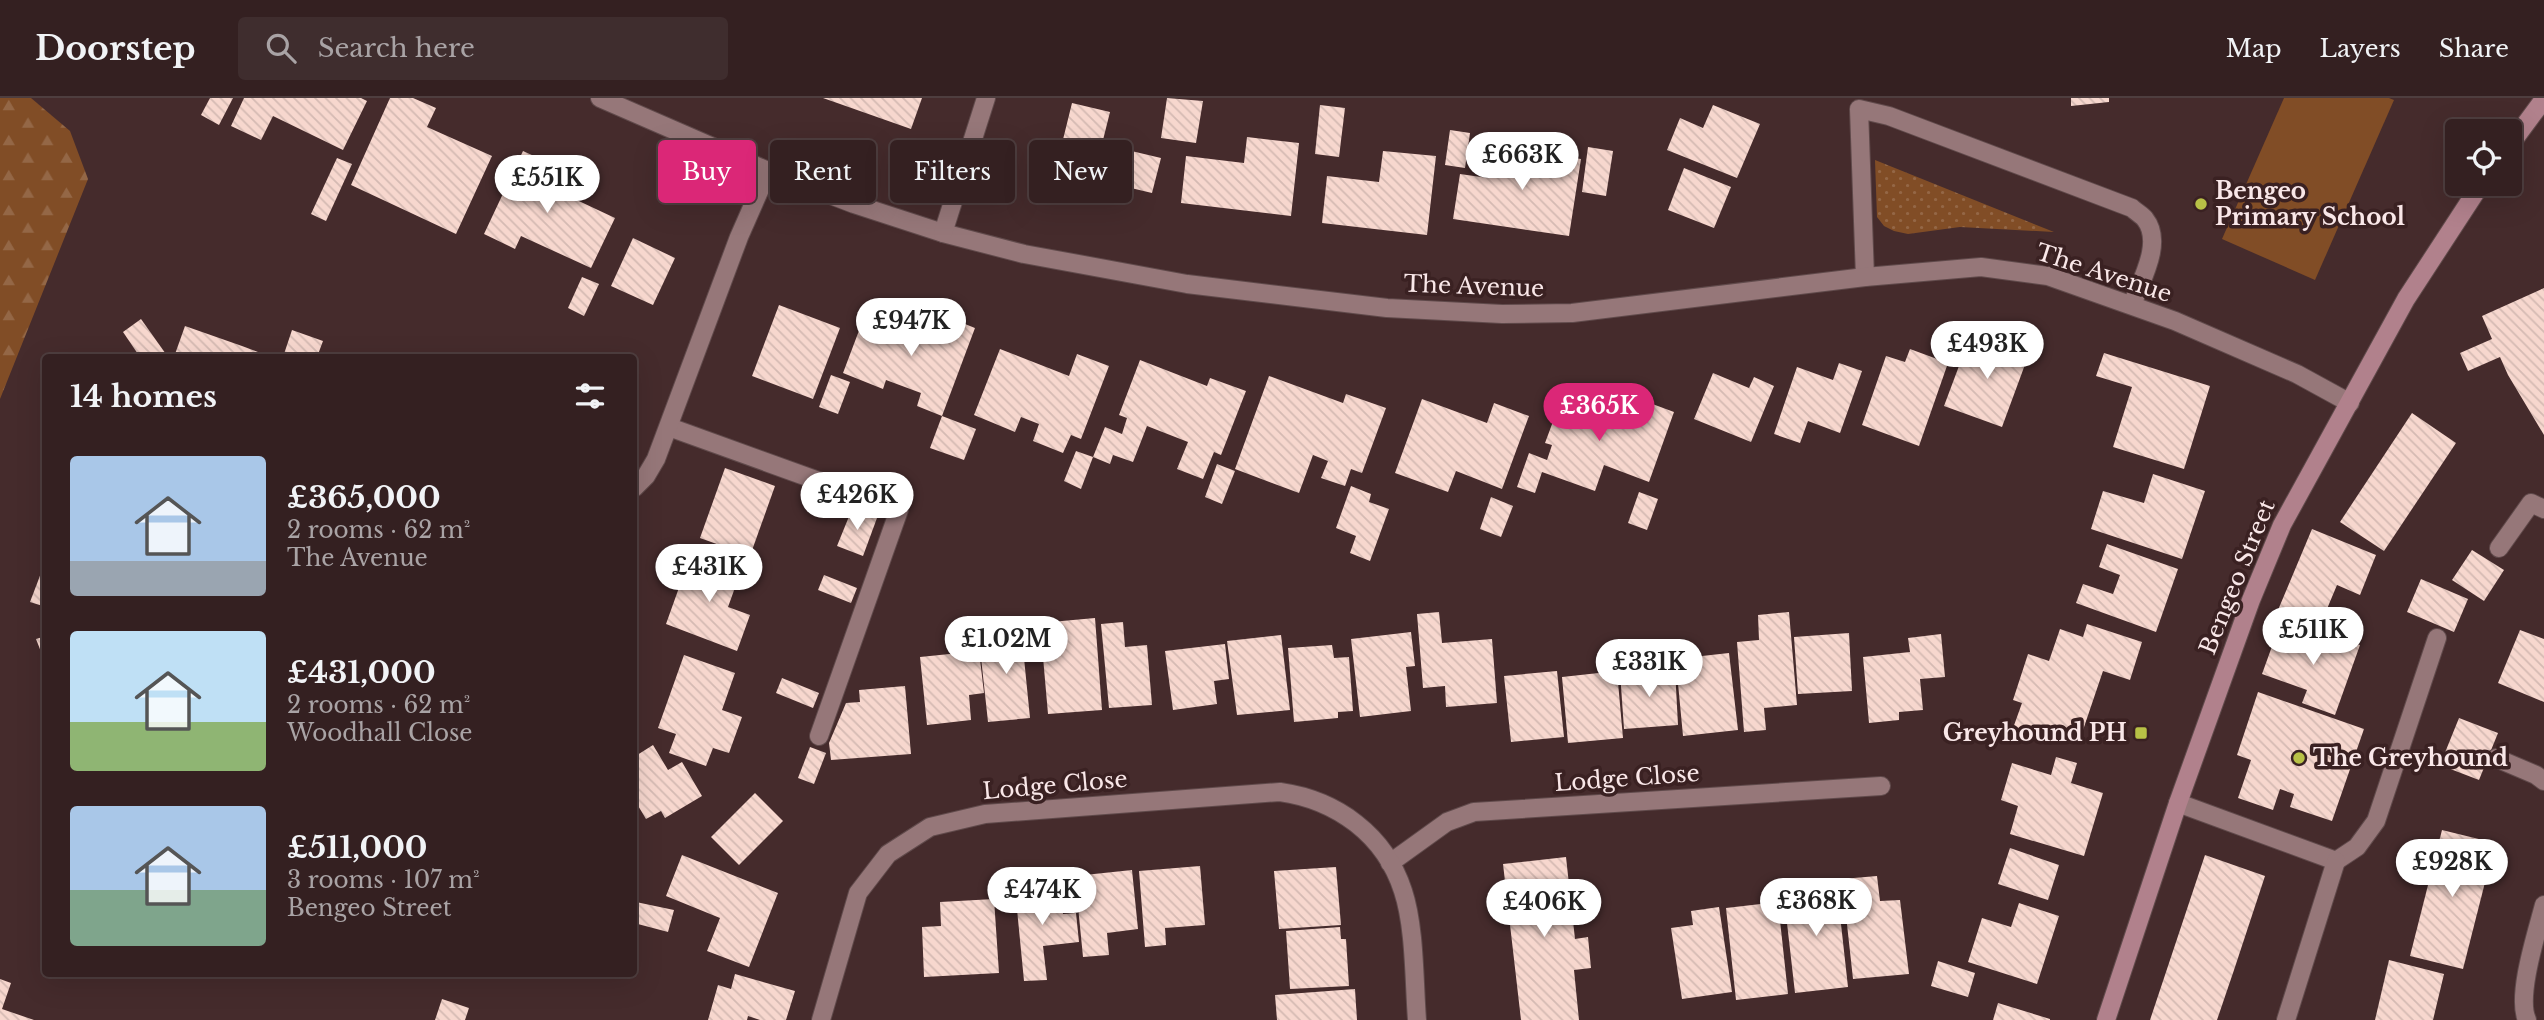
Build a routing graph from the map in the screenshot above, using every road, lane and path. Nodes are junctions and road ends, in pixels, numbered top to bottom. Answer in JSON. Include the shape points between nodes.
{"nodes":[{"id":1,"x":600,"y":98,"type":"edge"},
{"id":2,"x":986,"y":98,"type":"edge"},
{"id":3,"x":2544,"y":99,"type":"edge"},
{"id":4,"x":1857,"y":103,"type":"edge"},
{"id":5,"x":2522,"y":129,"type":"edge"},
{"id":6,"x":768,"y":171,"type":"junction"},
{"id":7,"x":2473,"y":196,"type":"edge"},
{"id":8,"x":943,"y":233,"type":"junction"},
{"id":9,"x":1865,"y":277,"type":"junction"},
{"id":10,"x":2132,"y":305,"type":"junction"},
{"id":11,"x":2350,"y":403,"type":"junction"},
{"id":12,"x":669,"y":427,"type":"junction"},
{"id":13,"x":637,"y":485,"type":"edge"},
{"id":14,"x":2544,"y":509,"type":"edge"},
{"id":15,"x":2499,"y":548,"type":"dead end"},
{"id":16,"x":2437,"y":638,"type":"dead end"},
{"id":17,"x":819,"y":736,"type":"dead end"},
{"id":18,"x":2496,"y":758,"type":"dead end"},
{"id":19,"x":2544,"y":781,"type":"edge"},
{"id":20,"x":1881,"y":786,"type":"dead end"},
{"id":21,"x":2178,"y":803,"type":"junction"},
{"id":22,"x":2336,"y":861,"type":"junction"},
{"id":23,"x":1390,"y":863,"type":"junction"},
{"id":24,"x":2544,"y":905,"type":"edge"},
{"id":25,"x":821,"y":1020,"type":"edge"},
{"id":26,"x":1417,"y":1020,"type":"edge"},
{"id":27,"x":2106,"y":1020,"type":"edge"},
{"id":28,"x":2286,"y":1020,"type":"edge"},
{"id":29,"x":2527,"y":1020,"type":"edge"}],
"edges":[{"from":1,"to":6,"type":"street","name":"The Avenue"},
{"from":2,"to":8,"type":"street"},
{"from":3,"to":5,"type":"main road"},
{"from":4,"to":9,"type":"street"},
{"from":4,"to":10,"type":"street","via":[[2132,208],[2145,220],[2152,239]]},
{"from":6,"to":8,"type":"street","name":"The Avenue"},
{"from":6,"to":12,"type":"street"},
{"from":7,"to":11,"type":"main road","name":"Bengeo Street","via":[[2406,299]]},
{"from":8,"to":9,"type":"street","name":"The Avenue","via":[[1024,254],[1187,284],[1387,308],[1489,313],[1572,313]]},
{"from":9,"to":10,"type":"street","name":"The Avenue","via":[[2002,269],[2048,276]]},
{"from":10,"to":11,"type":"street","name":"The Avenue","via":[[2297,374]]},
{"from":11,"to":21,"type":"main road","name":"Bengeo Street","via":[[2282,525],[2250,600]]},
{"from":12,"to":13,"type":"street","via":[[656,458]]},
{"from":12,"to":17,"type":"street","via":[[900,510]]},
{"from":14,"to":15,"type":"street","via":[[2531,503]]},
{"from":16,"to":22,"type":"street","via":[[2376,821],[2357,847]]},
{"from":18,"to":19,"type":"street"},
{"from":20,"to":23,"type":"street","name":"Lodge Close","via":[[1474,813],[1447,822]]},
{"from":21,"to":22,"type":"street"},
{"from":21,"to":27,"type":"main road","name":"Bengeo Street"},
{"from":22,"to":28,"type":"street"},
{"from":23,"to":25,"type":"street","name":"Lodge Close","via":[[1362,826],[1343,813],[1300,794],[1280,792],[955,820],[930,827],[888,854],[858,893]]},
{"from":23,"to":26,"type":"street","name":"Lodge Close","via":[[1409,922]]},
{"from":24,"to":29,"type":"street","via":[[2526,979],[2523,1012]]}]}
